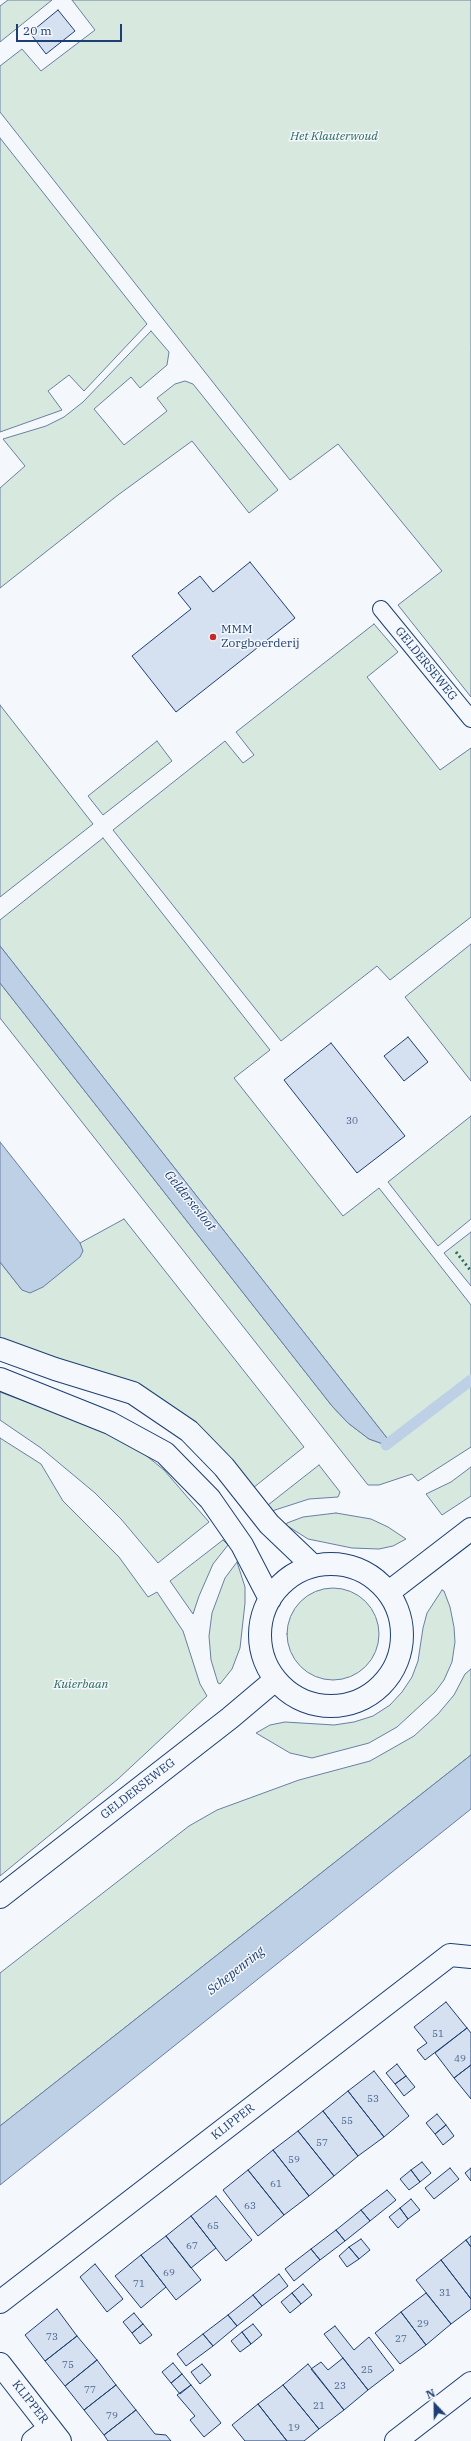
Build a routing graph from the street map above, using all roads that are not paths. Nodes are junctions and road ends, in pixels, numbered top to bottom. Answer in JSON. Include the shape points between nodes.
{"nodes":[{"id":1,"x":381,"y":609,"type":"dead end"},
{"id":2,"x":471,"y":719,"type":"edge"},
{"id":3,"x":0,"y":1349,"type":"edge"},
{"id":4,"x":0,"y":1379,"type":"edge"},
{"id":5,"x":471,"y":1529,"type":"edge"},
{"id":6,"x":313,"y":1566,"type":"junction"},
{"id":7,"x":389,"y":1592,"type":"junction"},
{"id":8,"x":270,"y":1599,"type":"junction"},
{"id":9,"x":275,"y":1680,"type":"junction"},
{"id":10,"x":0,"y":1897,"type":"edge"},
{"id":11,"x":471,"y":1957,"type":"edge"},
{"id":12,"x":0,"y":2302,"type":"edge"},
{"id":13,"x":0,"y":2364,"type":"edge"},
{"id":14,"x":471,"y":2383,"type":"edge"},
{"id":15,"x":48,"y":2437,"type":"edge"},
{"id":16,"x":396,"y":2441,"type":"edge"}],
"edges":[{"from":1,"to":2,"type":"lane","name":"GELDERSEWEG"},
{"from":3,"to":6,"type":"street","via":[[133,1393],[189,1431],[224,1467],[269,1524]]},
{"from":4,"to":8,"type":"street","via":[[110,1423],[165,1453],[210,1499],[242,1544]]},
{"from":5,"to":7,"type":"street"},
{"from":6,"to":7,"type":"street","via":[[334,1564],[355,1568],[374,1578]]},
{"from":6,"to":8,"type":"street","via":[[288,1579]]},
{"from":7,"to":9,"type":"street","via":[[401,1618],[403,1645],[394,1671],[376,1692],[351,1705],[323,1706],[296,1698]]},
{"from":8,"to":9,"type":"street","via":[[263,1615],[261,1649],[266,1666]]},
{"from":9,"to":10,"type":"street","name":"GELDERSEWEG"},
{"from":11,"to":12,"type":"street","name":"KLIPPER","via":[[450,1955]]},
{"from":13,"to":15,"type":"street","name":"KLIPPER"},
{"from":14,"to":16,"type":"street"}]}
